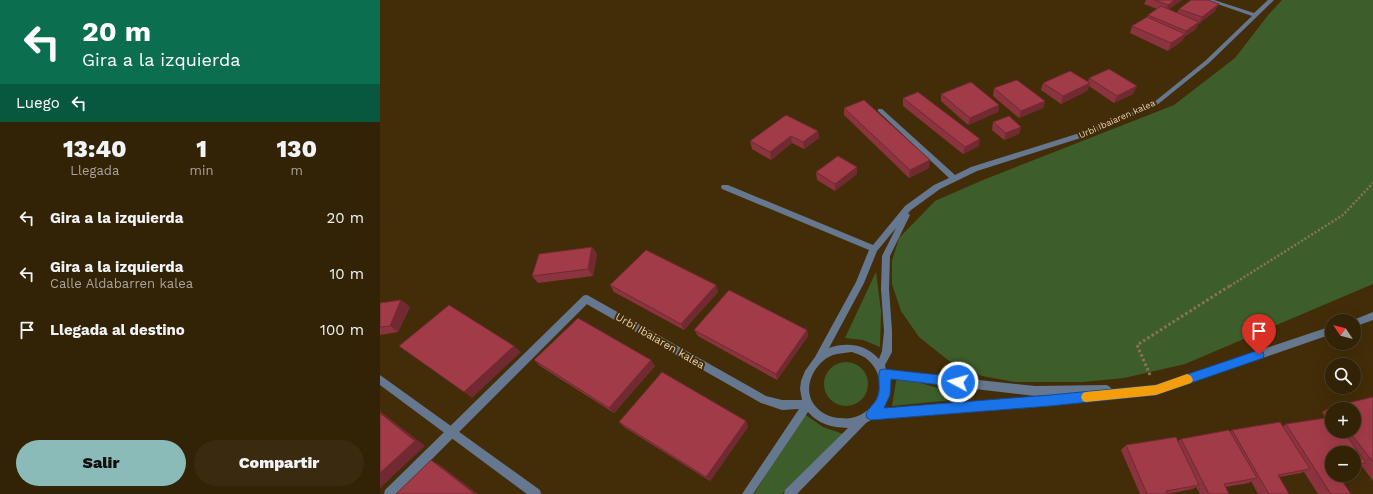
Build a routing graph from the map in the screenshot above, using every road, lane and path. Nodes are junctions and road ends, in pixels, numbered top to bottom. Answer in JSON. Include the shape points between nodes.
{"nodes":[{"id":1,"x":1209,"y":0,"type":"edge"},
{"id":2,"x":1271,"y":0,"type":"edge"},
{"id":3,"x":1255,"y":15,"type":"junction"},
{"id":4,"x":880,"y":110,"type":"dead end"},
{"id":5,"x":954,"y":179,"type":"junction"},
{"id":6,"x":1373,"y":183,"type":"edge"},
{"id":7,"x":725,"y":188,"type":"dead end"},
{"id":8,"x":908,"y":208,"type":"junction"},
{"id":9,"x":874,"y":249,"type":"junction"},
{"id":10,"x":1373,"y":316,"type":"edge"},
{"id":11,"x":1361,"y":320,"type":"edge"},
{"id":12,"x":1325,"y":332,"type":"edge"},
{"id":13,"x":819,"y":358,"type":"junction"},
{"id":14,"x":882,"y":369,"type":"junction"},
{"id":15,"x":380,"y":379,"type":"edge"},
{"id":16,"x":1156,"y":390,"type":"junction"},
{"id":17,"x":808,"y":404,"type":"junction"},
{"id":18,"x":868,"y":416,"type":"junction"},
{"id":19,"x":452,"y":432,"type":"junction"},
{"id":20,"x":389,"y":494,"type":"edge"},
{"id":21,"x":536,"y":494,"type":"edge"},
{"id":22,"x":747,"y":494,"type":"edge"},
{"id":23,"x":789,"y":494,"type":"edge"}],
"edges":[{"from":1,"to":3,"type":"street"},
{"from":2,"to":3,"type":"street","name":"Urbi Ibaiaren kalea"},
{"from":3,"to":5,"type":"street","name":"Urbi Ibaiaren kalea","via":[[1207,62],[1154,104],[1088,133],[974,169]]},
{"from":4,"to":5,"type":"street"},
{"from":5,"to":8,"type":"street","name":"Urbi Ibaiaren kalea","via":[[937,187]]},
{"from":6,"to":16,"type":"path","via":[[1343,215],[1137,345]]},
{"from":7,"to":9,"type":"street"},
{"from":8,"to":9,"type":"street","name":"Urbi Ibaiaren kalea"},
{"from":8,"to":14,"type":"street","via":[[886,256],[887,338]]},
{"from":9,"to":13,"type":"street","name":"Urbi Ibaiaren kalea","via":[[860,283]]},
{"from":10,"to":11,"type":"street"},
{"from":12,"to":16,"type":"street"},
{"from":13,"to":14,"type":"street","via":[[829,352],[852,348],[872,357]]},
{"from":13,"to":17,"type":"street","via":[[806,379]]},
{"from":14,"to":16,"type":"street","via":[[1035,390]]},
{"from":14,"to":18,"type":"street","via":[[886,384],[884,395],[879,406]]},
{"from":15,"to":19,"type":"street"},
{"from":16,"to":18,"type":"street"},
{"from":17,"to":18,"type":"street","via":[[816,414],[827,421],[840,424],[853,423]]},
{"from":17,"to":19,"type":"street","name":"Urbi Ibaiaren kalea","via":[[782,405],[764,400],[586,299]]},
{"from":17,"to":22,"type":"street"},
{"from":18,"to":23,"type":"street"},
{"from":19,"to":20,"type":"street","name":"Urbi Ibaiaren kalea"},
{"from":19,"to":21,"type":"street"}]}
